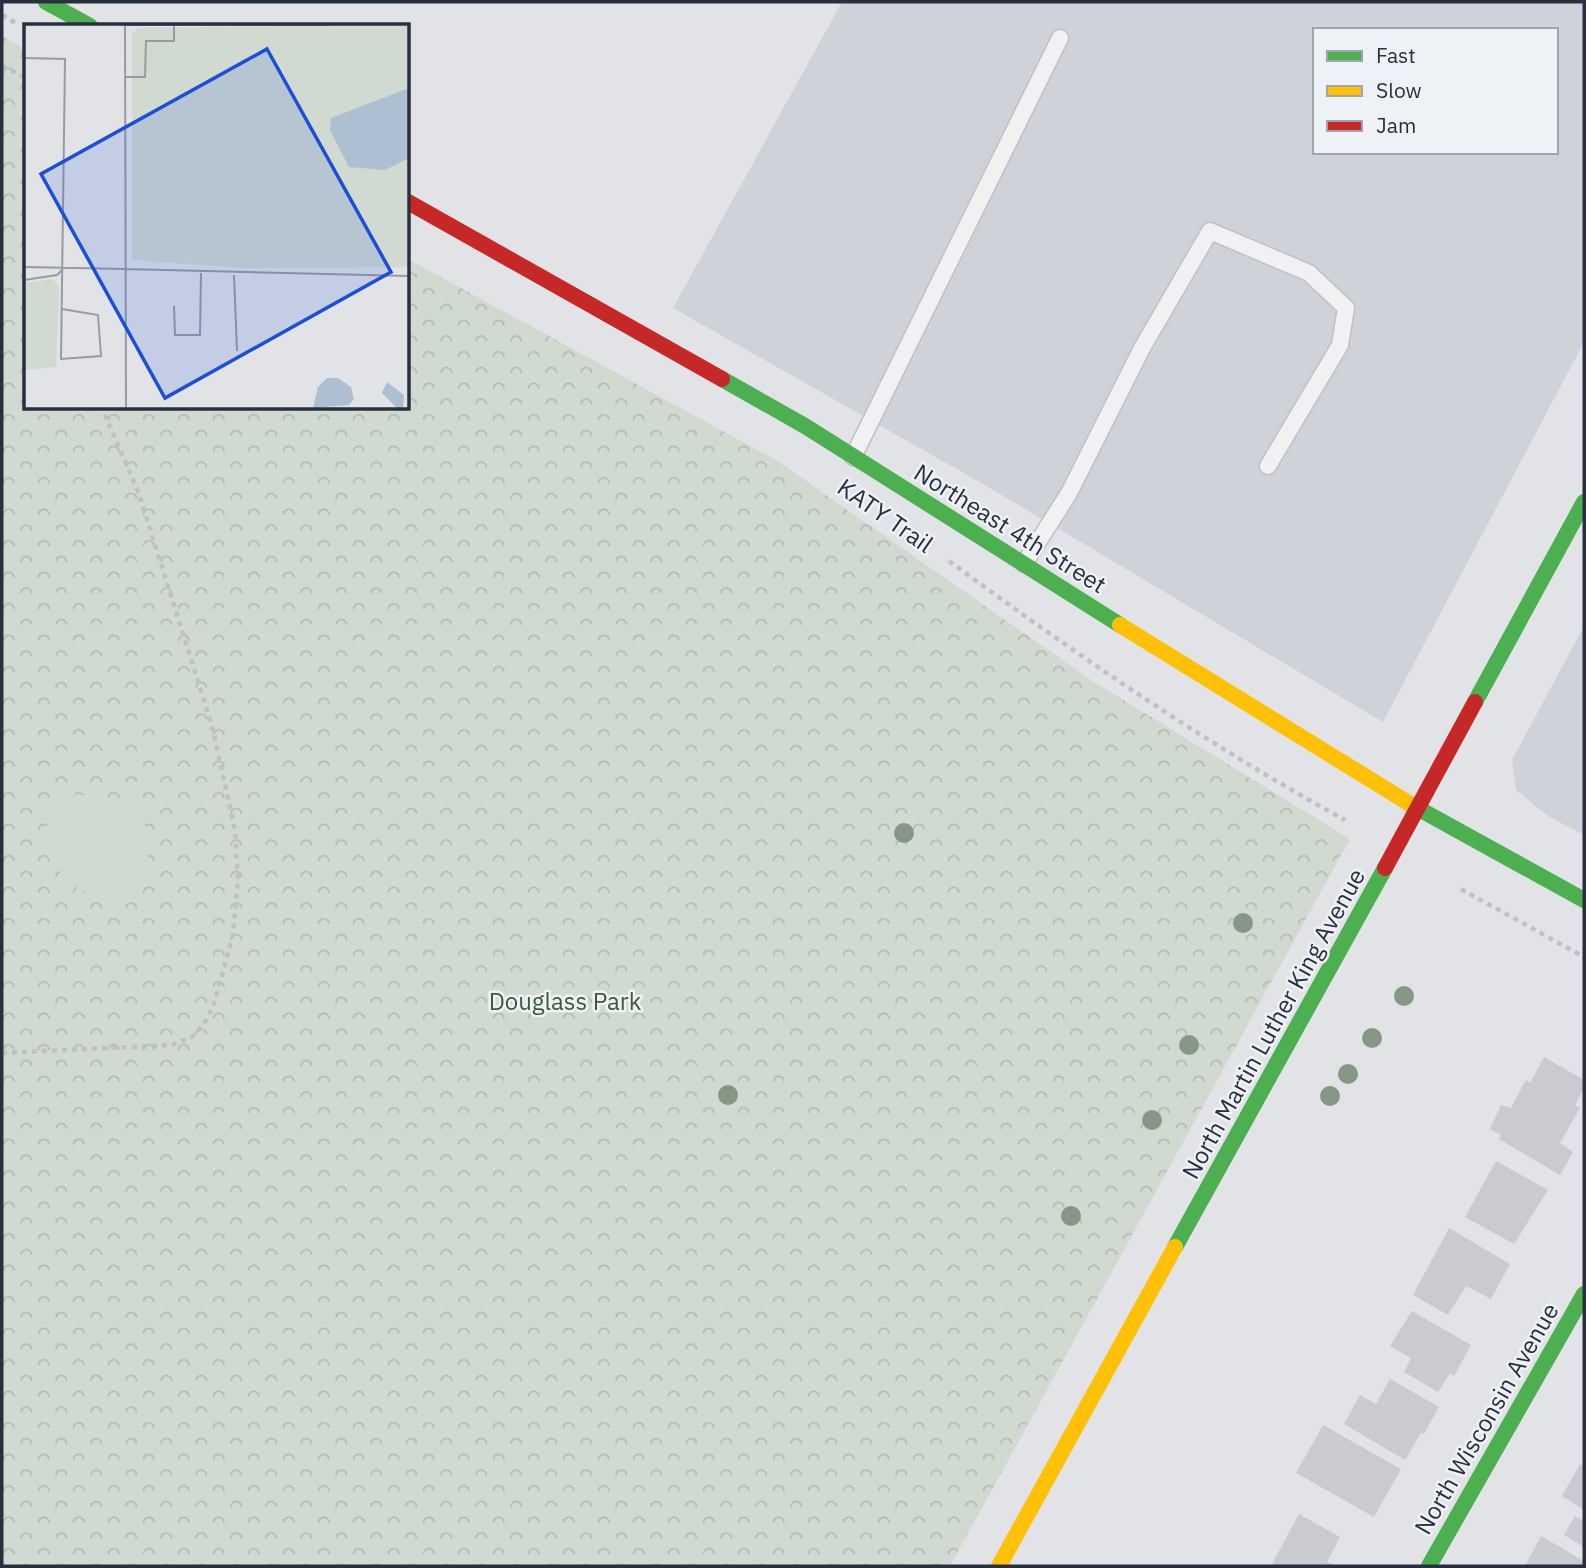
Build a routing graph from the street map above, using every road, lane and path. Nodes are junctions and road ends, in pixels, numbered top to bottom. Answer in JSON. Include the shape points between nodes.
{"nodes":[{"id":1,"x":46,"y":2,"type":"edge"},
{"id":2,"x":86,"y":24,"type":"edge"},
{"id":3,"x":1060,"y":38,"type":"dead end"},
{"id":4,"x":2,"y":66,"type":"edge"},
{"id":5,"x":24,"y":77,"type":"edge"},
{"id":6,"x":410,"y":203,"type":"edge"},
{"id":7,"x":103,"y":410,"type":"edge"},
{"id":8,"x":853,"y":457,"type":"junction"},
{"id":9,"x":1268,"y":466,"type":"dead end"},
{"id":10,"x":1584,"y":502,"type":"edge"},
{"id":11,"x":943,"y":558,"type":"dead end"},
{"id":12,"x":1024,"y":564,"type":"junction"},
{"id":13,"x":1418,"y":808,"type":"junction"},
{"id":14,"x":1345,"y":820,"type":"dead end"},
{"id":15,"x":1461,"y":889,"type":"dead end"},
{"id":16,"x":1584,"y":900,"type":"edge"},
{"id":17,"x":1584,"y":957,"type":"edge"},
{"id":18,"x":2,"y":1053,"type":"edge"},
{"id":19,"x":1584,"y":1294,"type":"edge"},
{"id":20,"x":999,"y":1566,"type":"edge"},
{"id":21,"x":1429,"y":1566,"type":"edge"}],
"edges":[{"from":1,"to":2,"type":"street"},
{"from":3,"to":8,"type":"lane"},
{"from":4,"to":5,"type":"path"},
{"from":6,"to":8,"type":"street","name":"Northeast 4th Street"},
{"from":7,"to":18,"type":"path","via":[[139,494],[212,726],[235,830],[238,880],[233,934],[214,1004],[192,1037],[172,1045]]},
{"from":8,"to":12,"type":"street","name":"Northeast 4th Street"},
{"from":9,"to":12,"type":"lane","via":[[1340,345],[1346,308],[1309,273],[1210,231],[1142,348],[1069,493]]},
{"from":10,"to":13,"type":"street","name":"North Martin Luther King Avenue"},
{"from":11,"to":14,"type":"path","name":"KATY Trail","via":[[1150,704]]},
{"from":12,"to":13,"type":"street","name":"Northeast 4th Street"},
{"from":13,"to":16,"type":"street","name":"Northeast 4th Street"},
{"from":13,"to":20,"type":"street","name":"North Martin Luther King Avenue"},
{"from":15,"to":17,"type":"path"},
{"from":19,"to":21,"type":"street","name":"North Wisconsin Avenue"}]}
